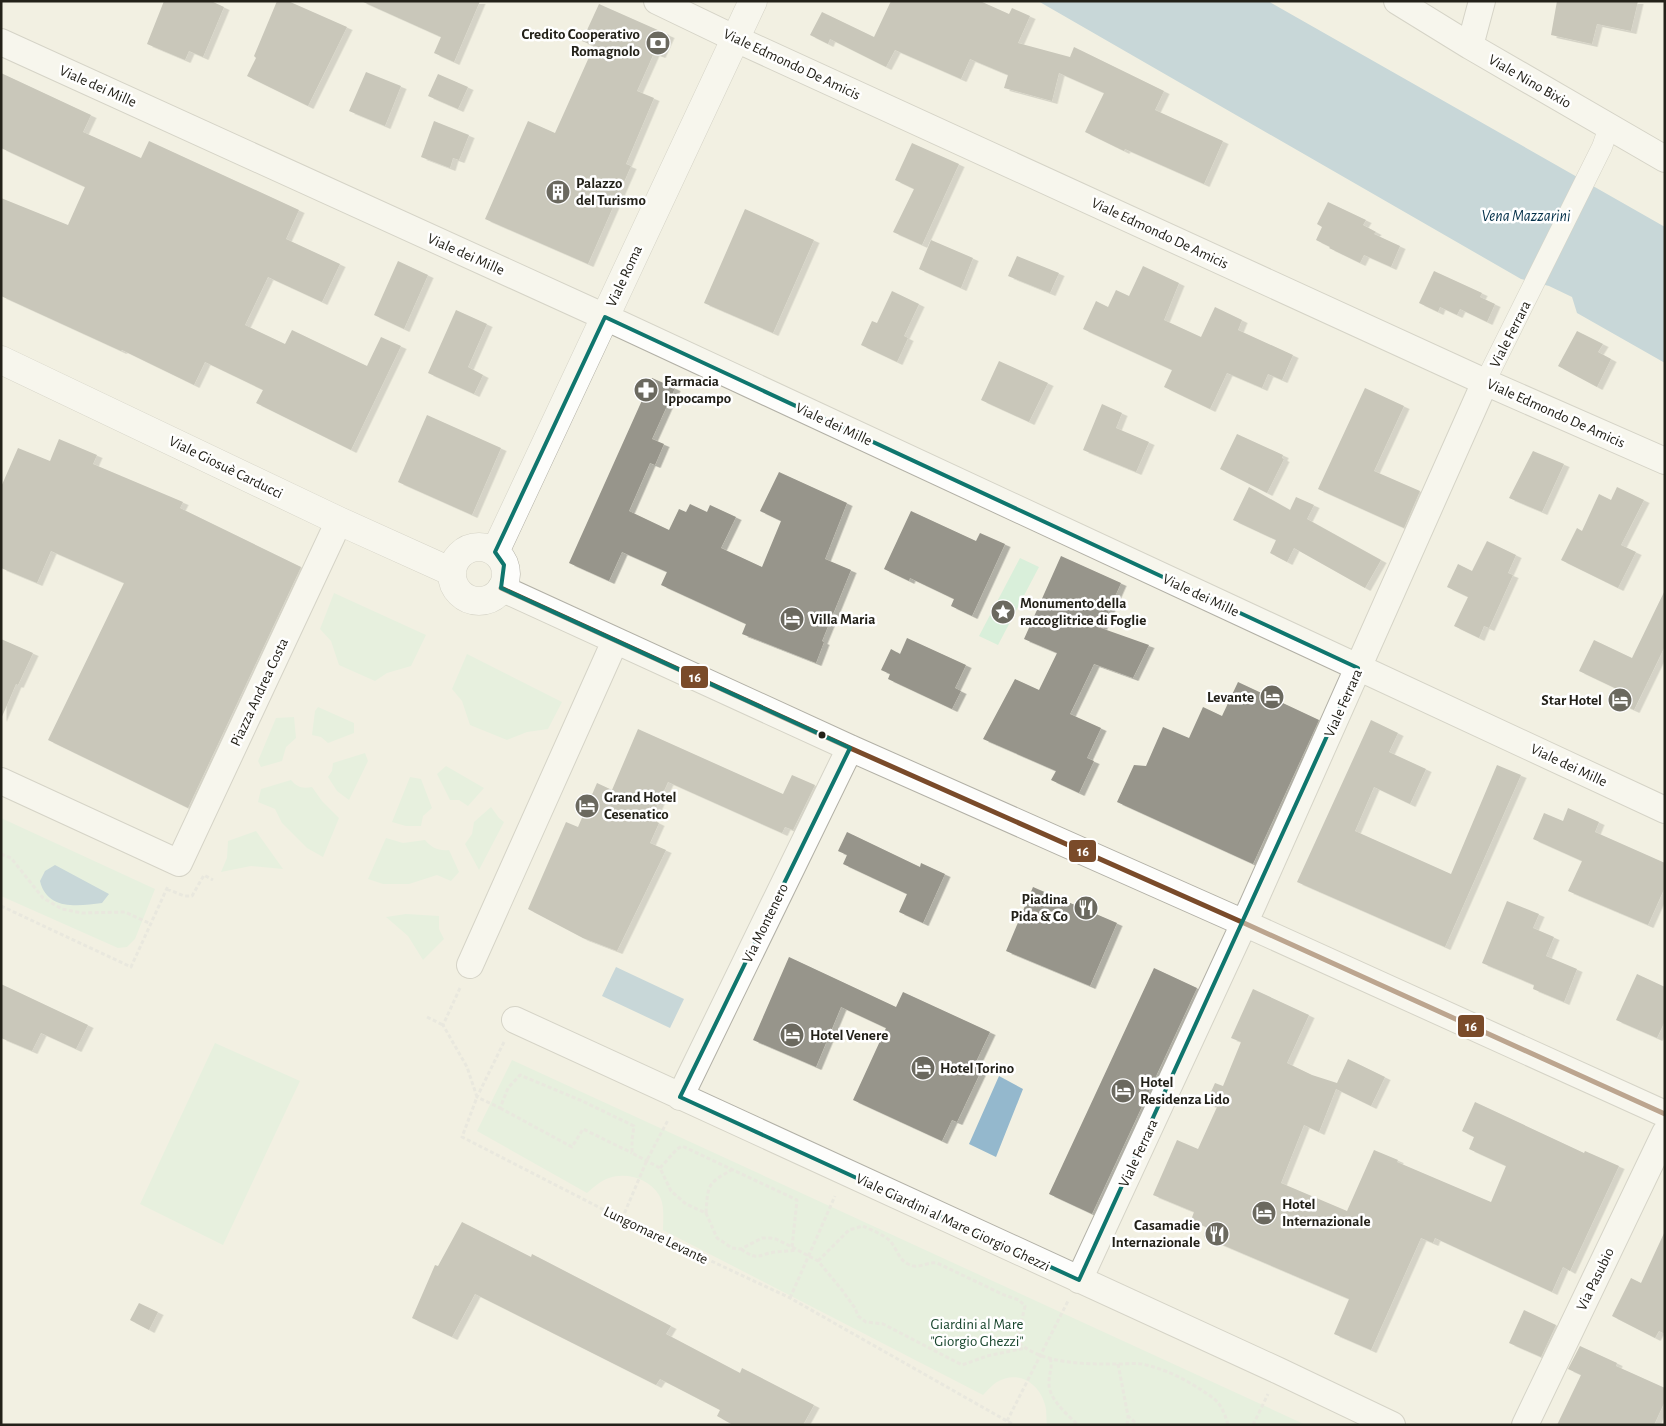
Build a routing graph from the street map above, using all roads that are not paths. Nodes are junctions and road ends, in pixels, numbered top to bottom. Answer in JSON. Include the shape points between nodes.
{"nodes":[{"id":1,"x":657,"y":1,"type":"edge"},
{"id":2,"x":753,"y":1,"type":"edge"},
{"id":3,"x":1397,"y":1,"type":"edge"},
{"id":4,"x":1482,"y":1,"type":"edge"},
{"id":5,"x":736,"y":39,"type":"junction"},
{"id":6,"x":1,"y":42,"type":"edge"},
{"id":7,"x":1470,"y":46,"type":"junction"},
{"id":8,"x":1606,"y":137,"type":"junction"},
{"id":9,"x":1665,"y":159,"type":"edge"},
{"id":10,"x":605,"y":317,"type":"junction"},
{"id":11,"x":4,"y":368,"type":"edge"},
{"id":12,"x":1485,"y":382,"type":"junction"},
{"id":13,"x":1665,"y":461,"type":"edge"},
{"id":14,"x":339,"y":521,"type":"junction"},
{"id":15,"x":495,"y":552,"type":"junction"},
{"id":16,"x":452,"y":572,"type":"junction"},
{"id":17,"x":501,"y":588,"type":"junction"},
{"id":18,"x":615,"y":641,"type":"junction"},
{"id":19,"x":1358,"y":668,"type":"junction"},
{"id":20,"x":850,"y":748,"type":"junction"},
{"id":21,"x":1,"y":781,"type":"edge"},
{"id":22,"x":1665,"y":810,"type":"edge"},
{"id":23,"x":1244,"y":923,"type":"junction"},
{"id":24,"x":470,"y":965,"type":"road end"},
{"id":25,"x":514,"y":1020,"type":"road end"},
{"id":26,"x":680,"y":1097,"type":"junction"},
{"id":27,"x":1665,"y":1114,"type":"edge"},
{"id":28,"x":1665,"y":1133,"type":"edge"},
{"id":29,"x":1079,"y":1280,"type":"junction"},
{"id":30,"x":1392,"y":1425,"type":"edge"},
{"id":31,"x":1525,"y":1425,"type":"edge"}],
"edges":[{"from":1,"to":5,"type":"street","name":"Viale Edmondo De Amicis"},
{"from":2,"to":5,"type":"street","name":"Viale Roma"},
{"from":3,"to":7,"type":"street","name":"Viale Nino Bixio"},
{"from":4,"to":7,"type":"street"},
{"from":5,"to":10,"type":"street","name":"Viale Roma"},
{"from":5,"to":12,"type":"street","name":"Viale Edmondo De Amicis"},
{"from":6,"to":10,"type":"street","name":"Viale dei Mille"},
{"from":7,"to":8,"type":"street","name":"Viale Nino Bixio"},
{"from":8,"to":9,"type":"street","name":"Viale Nino Bixio"},
{"from":8,"to":12,"type":"street","name":"Viale Ferrara"},
{"from":10,"to":15,"type":"street","name":"Viale Roma"},
{"from":10,"to":19,"type":"street","name":"Viale dei Mille"},
{"from":11,"to":14,"type":"street","name":"Viale Giosuè Carducci"},
{"from":12,"to":13,"type":"street","name":"Viale Edmondo De Amicis"},
{"from":12,"to":19,"type":"street","name":"Viale Ferrara"},
{"from":14,"to":16,"type":"street","name":"Viale Giosuè Carducci"},
{"from":14,"to":21,"type":"street","name":"Piazza Andrea Costa","via":[[179,863]]},
{"from":15,"to":16,"type":"street","via":[[488,548],[471,548],[458,557]]},
{"from":15,"to":17,"type":"street","via":[[504,565],[505,581]]},
{"from":16,"to":17,"type":"street","via":[[456,589],[470,599],[488,599]]},
{"from":17,"to":18,"type":"street"},
{"from":18,"to":20,"type":"street"},
{"from":18,"to":24,"type":"street"},
{"from":19,"to":22,"type":"street","name":"Viale dei Mille"},
{"from":19,"to":23,"type":"street","name":"Viale Ferrara"},
{"from":20,"to":23,"type":"street"},
{"from":20,"to":26,"type":"street","name":"Via Montenero"},
{"from":23,"to":27,"type":"street"},
{"from":23,"to":29,"type":"street","name":"Viale Ferrara"},
{"from":25,"to":26,"type":"street","name":"Viale Giardini al Mare Giorgio Ghezzi"},
{"from":26,"to":29,"type":"street","name":"Viale Giardini al Mare Giorgio Ghezzi"},
{"from":28,"to":31,"type":"street","name":"Via Pasubio"},
{"from":29,"to":30,"type":"street","name":"Viale Giardini al Mare Giorgio Ghezzi"}]}
